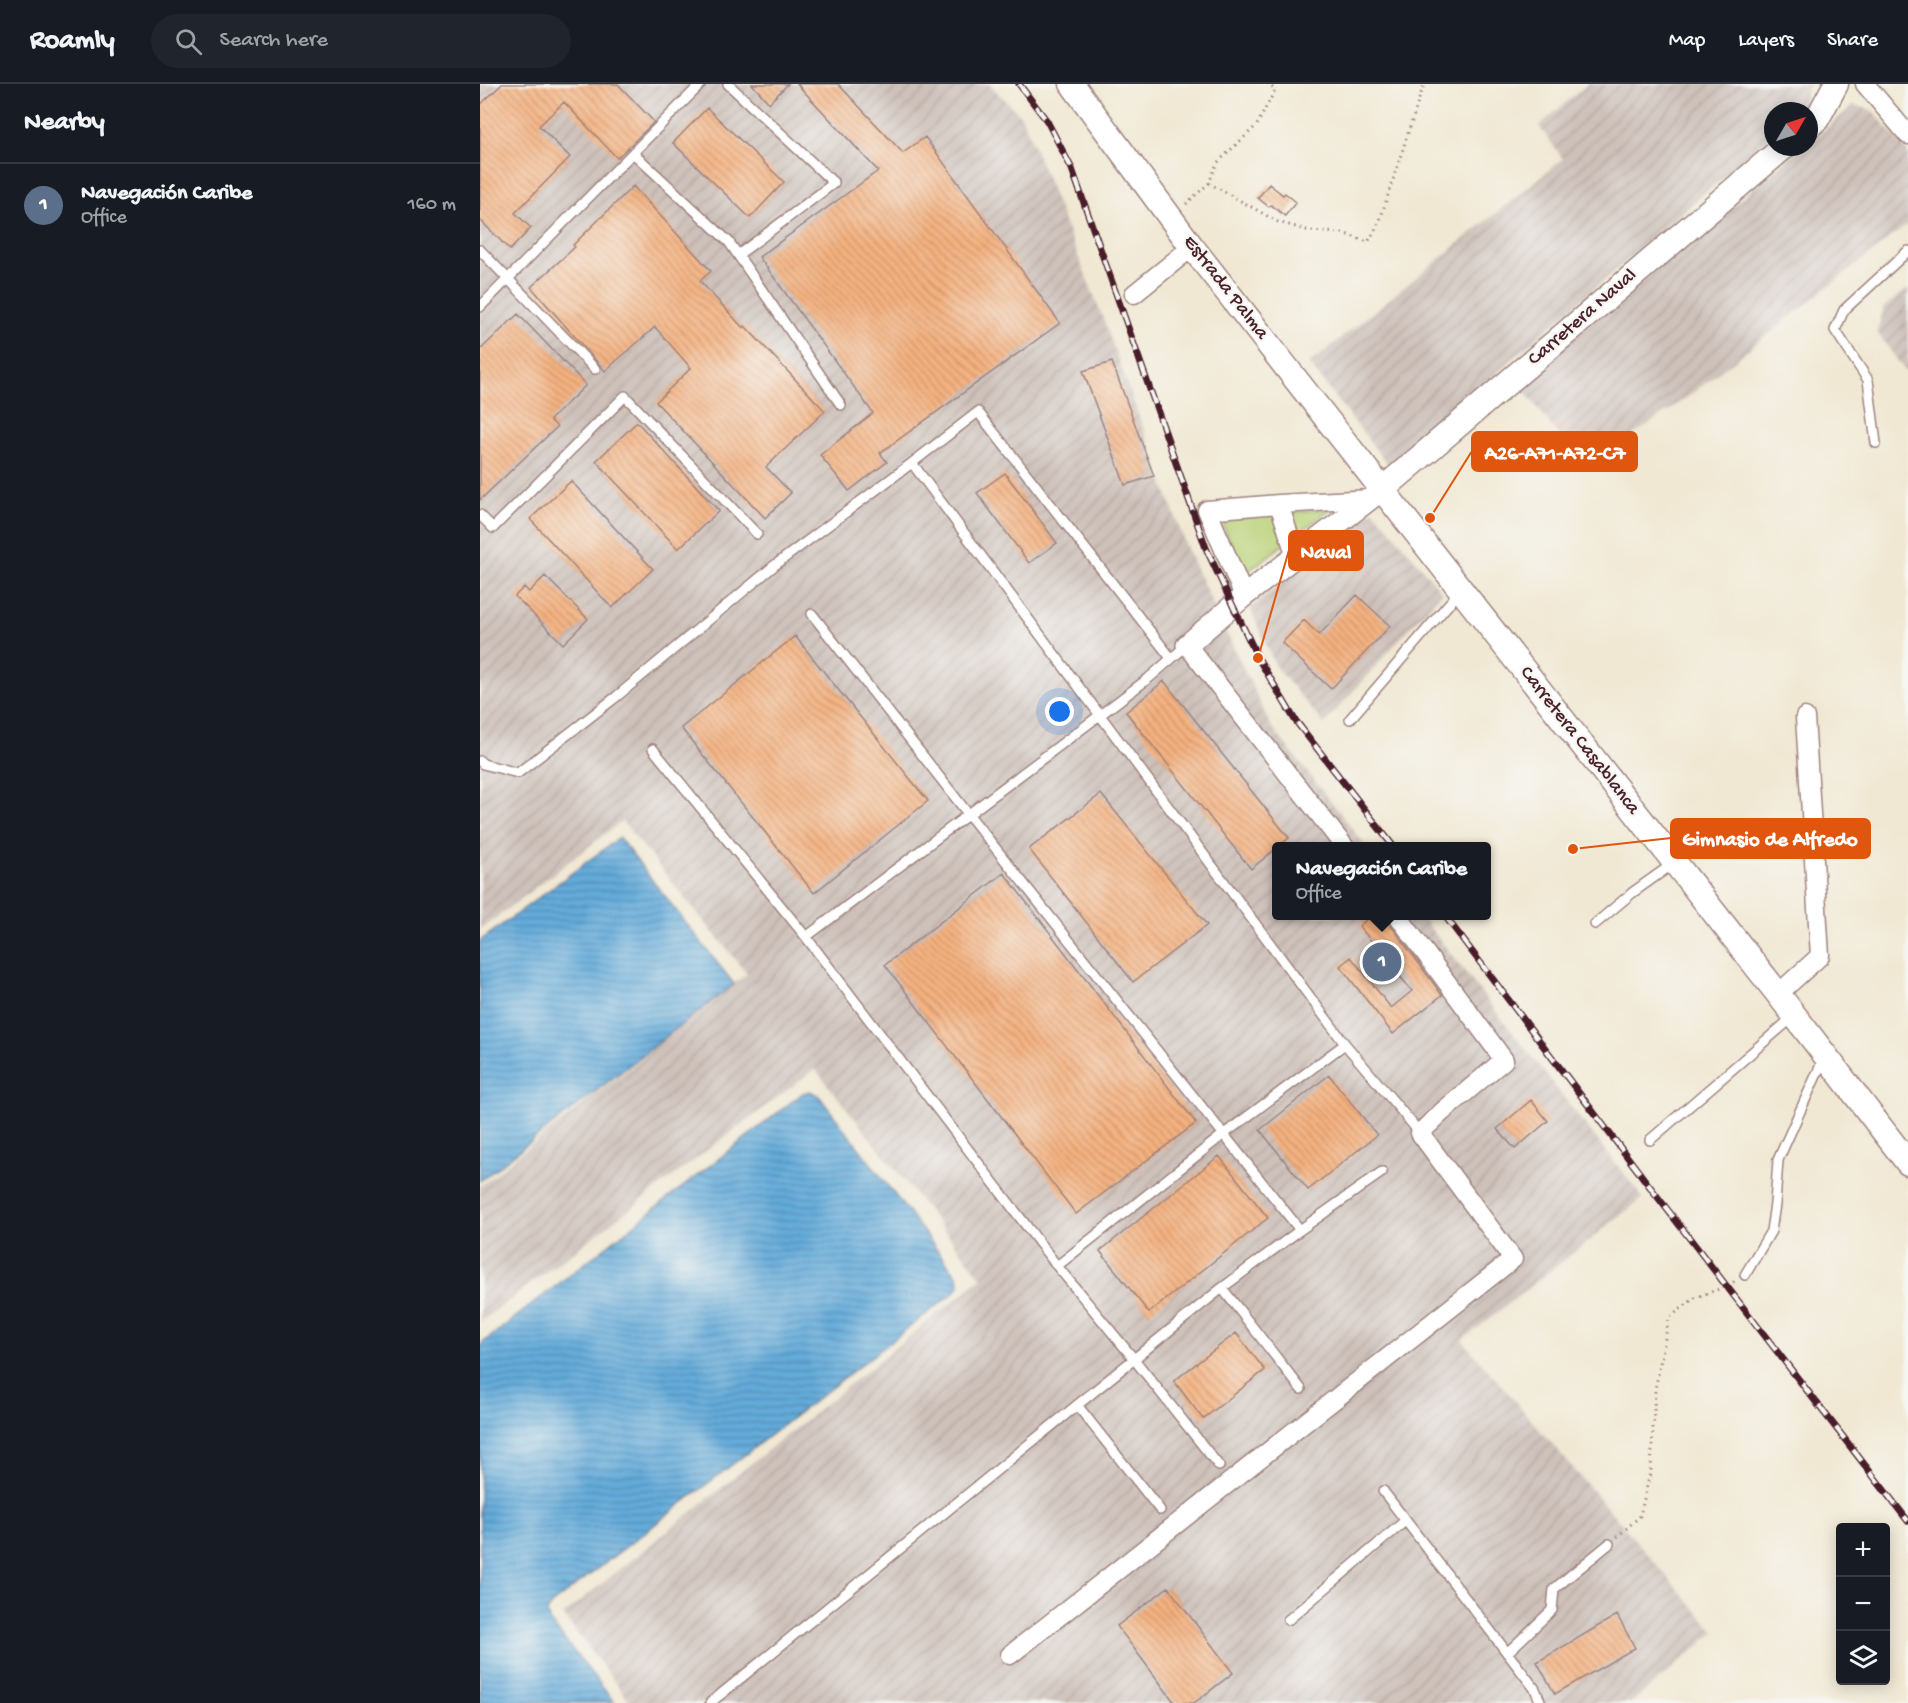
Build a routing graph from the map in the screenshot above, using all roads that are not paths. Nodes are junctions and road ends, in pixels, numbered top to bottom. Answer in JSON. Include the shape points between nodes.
{"nodes":[{"id":1,"x":701,"y":84,"type":"edge"},
{"id":2,"x":728,"y":84,"type":"edge"},
{"id":3,"x":1071,"y":84,"type":"edge"},
{"id":4,"x":1836,"y":84,"type":"edge"},
{"id":5,"x":1864,"y":84,"type":"edge"},
{"id":6,"x":1818,"y":117,"type":"edge"},
{"id":7,"x":1908,"y":135,"type":"edge"},
{"id":8,"x":633,"y":153,"type":"junction"},
{"id":9,"x":1773,"y":156,"type":"edge"},
{"id":10,"x":1192,"y":247,"type":"junction"},
{"id":11,"x":480,"y":250,"type":"edge"},
{"id":12,"x":1908,"y":252,"type":"edge"},
{"id":13,"x":738,"y":255,"type":"junction"},
{"id":14,"x":508,"y":279,"type":"junction"},
{"id":15,"x":1134,"y":294,"type":"dead end"},
{"id":16,"x":480,"y":307,"type":"edge"},
{"id":17,"x":595,"y":369,"type":"dead end"},
{"id":18,"x":841,"y":405,"type":"dead end"},
{"id":19,"x":1876,"y":443,"type":"dead end"},
{"id":20,"x":912,"y":463,"type":"junction"},
{"id":21,"x":1377,"y":494,"type":"junction"},
{"id":22,"x":1279,"y":504,"type":"junction"},
{"id":23,"x":480,"y":515,"type":"edge"},
{"id":24,"x":756,"y":534,"type":"dead end"},
{"id":25,"x":1296,"y":557,"type":"junction"},
{"id":26,"x":1461,"y":590,"type":"junction"},
{"id":27,"x":1244,"y":596,"type":"junction"},
{"id":28,"x":812,"y":614,"type":"dead end"},
{"id":29,"x":1179,"y":652,"type":"junction"},
{"id":30,"x":1099,"y":714,"type":"junction"},
{"id":31,"x":1805,"y":717,"type":"dead end"},
{"id":32,"x":1350,"y":719,"type":"dead end"},
{"id":33,"x":652,"y":749,"type":"dead end"},
{"id":34,"x":480,"y":760,"type":"edge"},
{"id":35,"x":969,"y":815,"type":"junction"},
{"id":36,"x":1341,"y":842,"type":"edge"},
{"id":37,"x":1674,"y":863,"type":"junction"},
{"id":38,"x":1402,"y":920,"type":"edge"},
{"id":39,"x":1595,"y":924,"type":"dead end"},
{"id":40,"x":806,"y":937,"type":"junction"},
{"id":41,"x":1778,"y":994,"type":"junction"},
{"id":42,"x":1795,"y":1015,"type":"junction"},
{"id":43,"x":1345,"y":1044,"type":"junction"},
{"id":44,"x":1825,"y":1054,"type":"junction"},
{"id":45,"x":1224,"y":1134,"type":"junction"},
{"id":46,"x":1420,"y":1134,"type":"junction"},
{"id":47,"x":1650,"y":1140,"type":"dead end"},
{"id":48,"x":1908,"y":1163,"type":"edge"},
{"id":49,"x":1382,"y":1172,"type":"dead end"},
{"id":50,"x":1300,"y":1230,"type":"junction"},
{"id":51,"x":1057,"y":1266,"type":"junction"},
{"id":52,"x":1744,"y":1275,"type":"road end"},
{"id":53,"x":1222,"y":1288,"type":"junction"},
{"id":54,"x":1134,"y":1359,"type":"junction"},
{"id":55,"x":1301,"y":1389,"type":"dead end"},
{"id":56,"x":1077,"y":1405,"type":"junction"},
{"id":57,"x":1219,"y":1466,"type":"dead end"},
{"id":58,"x":1383,"y":1491,"type":"dead end"},
{"id":59,"x":1160,"y":1510,"type":"dead end"},
{"id":60,"x":1405,"y":1521,"type":"junction"},
{"id":61,"x":1609,"y":1544,"type":"road end"},
{"id":62,"x":1288,"y":1620,"type":"dead end"},
{"id":63,"x":1507,"y":1653,"type":"junction"},
{"id":64,"x":1010,"y":1654,"type":"dead end"},
{"id":65,"x":710,"y":1703,"type":"edge"},
{"id":66,"x":1541,"y":1703,"type":"edge"}],
"edges":[{"from":1,"to":8,"type":"lane"},
{"from":2,"to":13,"type":"lane","via":[[834,183]]},
{"from":3,"to":10,"type":"main road","name":"Estrada Palma"},
{"from":4,"to":6,"type":"main road"},
{"from":5,"to":7,"type":"street"},
{"from":8,"to":13,"type":"lane","via":[[729,242]]},
{"from":8,"to":14,"type":"lane"},
{"from":9,"to":21,"type":"main road","name":"Carretera Naval"},
{"from":10,"to":15,"type":"street"},
{"from":10,"to":21,"type":"main road","name":"Estrada Palma"},
{"from":11,"to":14,"type":"lane"},
{"from":12,"to":19,"type":"lane","via":[[1844,310],[1835,330],[1868,380]]},
{"from":13,"to":18,"type":"lane"},
{"from":14,"to":16,"type":"lane"},
{"from":14,"to":17,"type":"lane"},
{"from":20,"to":29,"type":"lane","via":[[978,412]]},
{"from":20,"to":30,"type":"lane"},
{"from":20,"to":34,"type":"lane","via":[[775,564],[518,773]]},
{"from":21,"to":22,"type":"street"},
{"from":21,"to":25,"type":"street"},
{"from":21,"to":26,"type":"main road","name":"Carretera Casablanca"},
{"from":22,"to":25,"type":"street"},
{"from":22,"to":27,"type":"street","via":[[1207,510]]},
{"from":23,"to":24,"type":"lane","via":[[493,528],[625,396]]},
{"from":25,"to":27,"type":"street"},
{"from":26,"to":32,"type":"lane"},
{"from":26,"to":37,"type":"main road","name":"Carretera Casablanca"},
{"from":27,"to":29,"type":"street"},
{"from":28,"to":35,"type":"lane"},
{"from":29,"to":30,"type":"lane"},
{"from":29,"to":36,"type":"street"},
{"from":30,"to":35,"type":"lane"},
{"from":30,"to":43,"type":"lane"},
{"from":31,"to":41,"type":"street","via":[[1820,956]]},
{"from":33,"to":40,"type":"lane"},
{"from":35,"to":40,"type":"lane"},
{"from":35,"to":45,"type":"lane"},
{"from":37,"to":39,"type":"lane"},
{"from":37,"to":41,"type":"main road","name":"Carretera Casablanca"},
{"from":38,"to":46,"type":"street","via":[[1504,1060]]},
{"from":40,"to":51,"type":"lane"},
{"from":41,"to":42,"type":"main road","name":"Carretera Casablanca"},
{"from":42,"to":44,"type":"main road","name":"Carretera Casablanca"},
{"from":42,"to":47,"type":"lane"},
{"from":43,"to":45,"type":"lane"},
{"from":43,"to":46,"type":"lane"},
{"from":44,"to":48,"type":"main road","name":"Carretera Casablanca"},
{"from":44,"to":52,"type":"lane","via":[[1778,1160],[1771,1231]]},
{"from":45,"to":50,"type":"lane"},
{"from":45,"to":51,"type":"lane"},
{"from":46,"to":64,"type":"street","via":[[1513,1259]]},
{"from":49,"to":50,"type":"lane"},
{"from":50,"to":53,"type":"lane"},
{"from":51,"to":54,"type":"lane"},
{"from":53,"to":54,"type":"lane"},
{"from":53,"to":55,"type":"lane"},
{"from":54,"to":56,"type":"lane"},
{"from":54,"to":57,"type":"lane"},
{"from":56,"to":59,"type":"lane"},
{"from":56,"to":65,"type":"lane"},
{"from":58,"to":60,"type":"lane"},
{"from":60,"to":62,"type":"lane"},
{"from":60,"to":63,"type":"lane"},
{"from":61,"to":63,"type":"lane","via":[[1554,1589],[1552,1610]]},
{"from":63,"to":66,"type":"lane"}]}
